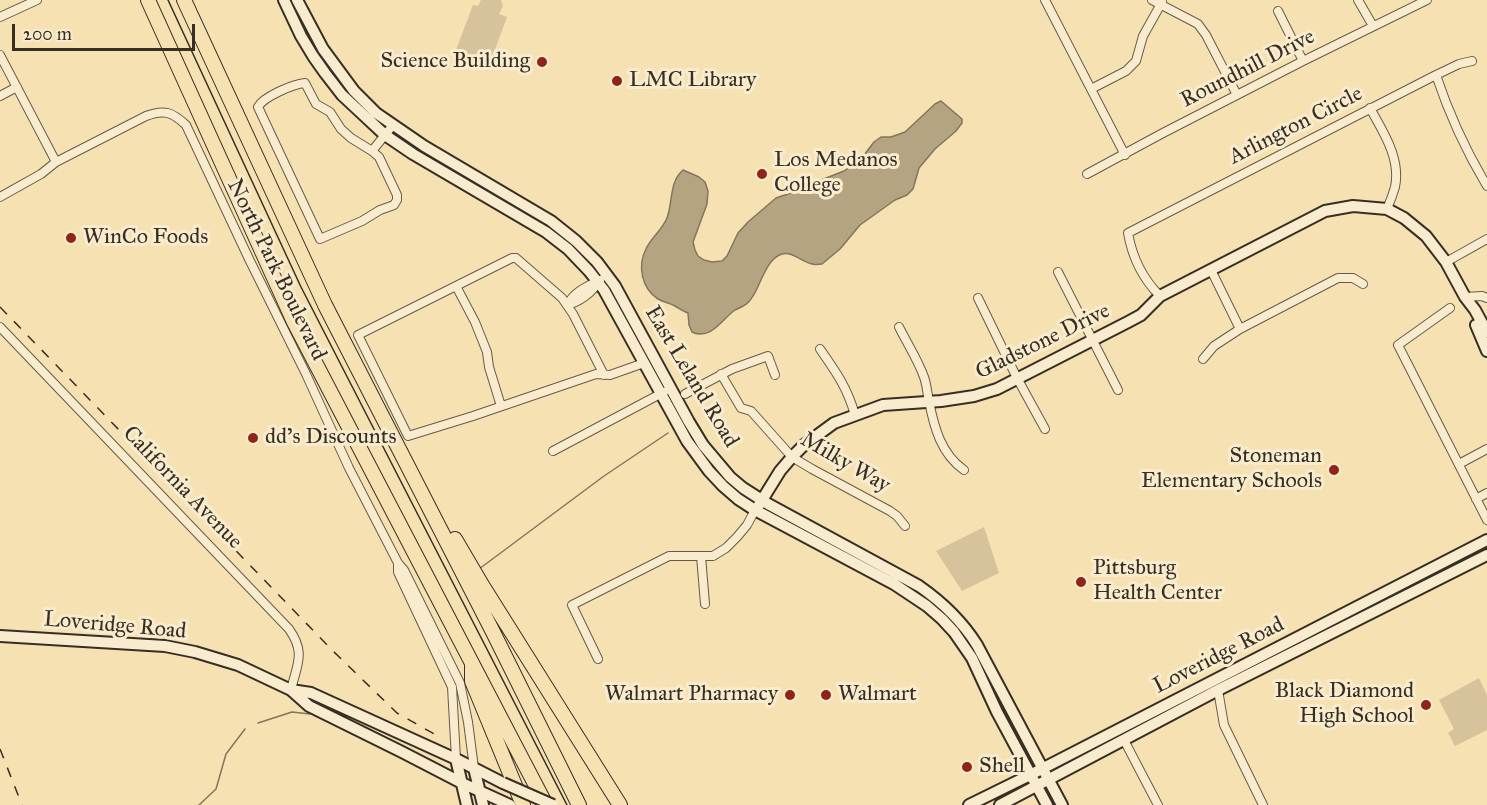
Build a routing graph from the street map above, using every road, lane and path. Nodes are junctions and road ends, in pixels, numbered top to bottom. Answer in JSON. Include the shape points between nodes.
{"nodes":[{"id":1,"x":37,"y":0,"type":"edge"},
{"id":2,"x":148,"y":0,"type":"edge"},
{"id":3,"x":184,"y":0,"type":"edge"},
{"id":4,"x":284,"y":0,"type":"edge"},
{"id":5,"x":297,"y":0,"type":"edge"},
{"id":6,"x":1046,"y":0,"type":"edge"},
{"id":7,"x":1152,"y":0,"type":"edge"},
{"id":8,"x":1358,"y":0,"type":"edge"},
{"id":9,"x":1427,"y":0,"type":"edge"},
{"id":10,"x":1162,"y":2,"type":"edge"},
{"id":11,"x":1278,"y":11,"type":"dead end"},
{"id":12,"x":0,"y":17,"type":"edge"},
{"id":13,"x":1373,"y":26,"type":"junction"},
{"id":14,"x":0,"y":55,"type":"edge"},
{"id":15,"x":1302,"y":61,"type":"junction"},
{"id":16,"x":1472,"y":61,"type":"dead end"},
{"id":17,"x":1436,"y":75,"type":"junction"},
{"id":18,"x":17,"y":87,"type":"junction"},
{"id":19,"x":1091,"y":89,"type":"junction"},
{"id":20,"x":1237,"y":95,"type":"junction"},
{"id":21,"x":0,"y":96,"type":"edge"},
{"id":22,"x":1371,"y":108,"type":"junction"},
{"id":23,"x":393,"y":125,"type":"junction"},
{"id":24,"x":385,"y":135,"type":"junction"},
{"id":25,"x":372,"y":151,"type":"junction"},
{"id":26,"x":1125,"y":154,"type":"junction"},
{"id":27,"x":56,"y":162,"type":"junction"},
{"id":28,"x":1087,"y":174,"type":"dead end"},
{"id":29,"x":1487,"y":186,"type":"edge"},
{"id":30,"x":0,"y":196,"type":"edge"},
{"id":31,"x":1387,"y":209,"type":"junction"},
{"id":32,"x":1487,"y":239,"type":"edge"},
{"id":33,"x":1446,"y":262,"type":"junction"},
{"id":34,"x":1211,"y":270,"type":"junction"},
{"id":35,"x":1058,"y":272,"type":"dead end"},
{"id":36,"x":602,"y":278,"type":"junction"},
{"id":37,"x":1363,"y":284,"type":"dead end"},
{"id":38,"x":456,"y":286,"type":"junction"},
{"id":39,"x":1160,"y":296,"type":"junction"},
{"id":40,"x":1465,"y":297,"type":"junction"},
{"id":41,"x":1487,"y":297,"type":"edge"},
{"id":42,"x":978,"y":298,"type":"dead end"},
{"id":43,"x":567,"y":305,"type":"junction"},
{"id":44,"x":1450,"y":308,"type":"dead end"},
{"id":45,"x":0,"y":327,"type":"edge"},
{"id":46,"x":899,"y":327,"type":"dead end"},
{"id":47,"x":1240,"y":329,"type":"junction"},
{"id":48,"x":1487,"y":332,"type":"edge"},
{"id":49,"x":1093,"y":341,"type":"junction"},
{"id":50,"x":820,"y":349,"type":"dead end"},
{"id":51,"x":1487,"y":351,"type":"edge"},
{"id":52,"x":1203,"y":359,"type":"dead end"},
{"id":53,"x":644,"y":363,"type":"junction"},
{"id":54,"x":721,"y":374,"type":"junction"},
{"id":55,"x":604,"y":375,"type":"junction"},
{"id":56,"x":775,"y":375,"type":"dead end"},
{"id":57,"x":1017,"y":378,"type":"junction"},
{"id":58,"x":671,"y":389,"type":"junction"},
{"id":59,"x":1118,"y":390,"type":"dead end"},
{"id":60,"x":660,"y":394,"type":"junction"},
{"id":61,"x":685,"y":394,"type":"dead end"},
{"id":62,"x":929,"y":401,"type":"junction"},
{"id":63,"x":501,"y":406,"type":"junction"},
{"id":64,"x":855,"y":415,"type":"junction"},
{"id":65,"x":1045,"y":429,"type":"dead end"},
{"id":66,"x":390,"y":433,"type":"junction"},
{"id":67,"x":1487,"y":449,"type":"edge"},
{"id":68,"x":553,"y":451,"type":"dead end"},
{"id":69,"x":792,"y":457,"type":"junction"},
{"id":70,"x":1459,"y":464,"type":"junction"},
{"id":71,"x":964,"y":470,"type":"dead end"},
{"id":72,"x":1487,"y":493,"type":"edge"},
{"id":73,"x":1476,"y":499,"type":"junction"},
{"id":74,"x":762,"y":500,"type":"junction"},
{"id":75,"x":755,"y":510,"type":"junction"},
{"id":76,"x":1487,"y":520,"type":"edge"},
{"id":77,"x":905,"y":526,"type":"dead end"},
{"id":78,"x":1487,"y":540,"type":"edge"},
{"id":79,"x":1487,"y":555,"type":"edge"},
{"id":80,"x":702,"y":556,"type":"junction"},
{"id":81,"x":398,"y":563,"type":"junction"},
{"id":82,"x":705,"y":604,"type":"dead end"},
{"id":83,"x":0,"y":636,"type":"edge"},
{"id":84,"x":1291,"y":641,"type":"junction"},
{"id":85,"x":1292,"y":654,"type":"junction"},
{"id":86,"x":598,"y":659,"type":"dead end"},
{"id":87,"x":472,"y":660,"type":"junction"},
{"id":88,"x":291,"y":690,"type":"junction"},
{"id":89,"x":1218,"y":690,"type":"junction"},
{"id":90,"x":1124,"y":740,"type":"junction"},
{"id":91,"x":456,"y":759,"type":"junction"},
{"id":92,"x":474,"y":768,"type":"junction"},
{"id":93,"x":1043,"y":768,"type":"junction"},
{"id":94,"x":1030,"y":775,"type":"junction"},
{"id":95,"x":1049,"y":779,"type":"junction"},
{"id":96,"x":462,"y":783,"type":"junction"},
{"id":97,"x":1036,"y":786,"type":"junction"},
{"id":98,"x":480,"y":792,"type":"junction"},
{"id":99,"x":467,"y":805,"type":"edge"},
{"id":100,"x":483,"y":805,"type":"edge"},
{"id":101,"x":510,"y":805,"type":"edge"},
{"id":102,"x":523,"y":805,"type":"edge"},
{"id":103,"x":546,"y":805,"type":"edge"},
{"id":104,"x":554,"y":805,"type":"edge"},
{"id":105,"x":579,"y":805,"type":"edge"},
{"id":106,"x":620,"y":805,"type":"edge"},
{"id":107,"x":969,"y":805,"type":"edge"},
{"id":108,"x":1000,"y":805,"type":"edge"},
{"id":109,"x":1047,"y":805,"type":"edge"},
{"id":110,"x":1062,"y":805,"type":"edge"},
{"id":111,"x":1158,"y":805,"type":"edge"},
{"id":112,"x":1263,"y":805,"type":"edge"}],
"edges":[{"from":1,"to":12,"type":"street"},
{"from":2,"to":87,"type":"highway","via":[[294,322]]},
{"from":3,"to":66,"type":"highway","via":[[325,305]]},
{"from":4,"to":24,"type":"main road","name":"East Leland Road","via":[[325,74]]},
{"from":5,"to":23,"type":"main road","name":"East Leland Road","via":[[322,49],[354,92]]},
{"from":6,"to":19,"type":"street"},
{"from":7,"to":10,"type":"street"},
{"from":8,"to":13,"type":"street"},
{"from":9,"to":13,"type":"street","name":"Roundhill Drive"},
{"from":10,"to":19,"type":"street","via":[[1143,36],[1136,61],[1126,71]]},
{"from":10,"to":20,"type":"street","via":[[1198,24]]},
{"from":11,"to":15,"type":"street"},
{"from":13,"to":15,"type":"street","name":"Roundhill Drive"},
{"from":14,"to":18,"type":"street"},
{"from":15,"to":20,"type":"street","name":"Roundhill Drive"},
{"from":16,"to":17,"type":"street","name":"Arlington Circle"},
{"from":17,"to":22,"type":"street","name":"Arlington Circle"},
{"from":17,"to":29,"type":"street","via":[[1467,152]]},
{"from":18,"to":21,"type":"street"},
{"from":18,"to":27,"type":"street"},
{"from":19,"to":26,"type":"street"},
{"from":20,"to":26,"type":"street","name":"Roundhill Drive"},
{"from":22,"to":31,"type":"street","via":[[1395,160],[1395,185]]},
{"from":22,"to":39,"type":"street","name":"Arlington Circle","via":[[1128,233],[1134,256],[1150,287]]},
{"from":23,"to":24,"type":"street"},
{"from":23,"to":36,"type":"main road","name":"East Leland Road","via":[[551,221],[597,262]]},
{"from":24,"to":25,"type":"street"},
{"from":24,"to":36,"type":"main road","name":"East Leland Road","via":[[546,232]]},
{"from":25,"to":25,"type":"street","via":[[379,157],[397,200],[362,222],[320,239],[258,107],[261,102],[304,83],[316,104],[330,112],[351,138]]},
{"from":26,"to":28,"type":"street","name":"Roundhill Drive"},
{"from":27,"to":30,"type":"street","name":"North Park Boulevard"},
{"from":27,"to":81,"type":"street","name":"North Park Boulevard","via":[[157,112],[172,114],[186,125]]},
{"from":31,"to":33,"type":"main road","name":"Gladstone Drive","via":[[1426,236]]},
{"from":31,"to":34,"type":"main road","name":"Gladstone Drive","via":[[1353,206],[1324,211]]},
{"from":32,"to":33,"type":"street"},
{"from":33,"to":40,"type":"main road","name":"Gladstone Drive"},
{"from":34,"to":39,"type":"main road","name":"Gladstone Drive"},
{"from":34,"to":47,"type":"street"},
{"from":35,"to":49,"type":"street"},
{"from":36,"to":43,"type":"street","via":[[571,297]]},
{"from":36,"to":53,"type":"main road","name":"East Leland Road","via":[[604,290]]},
{"from":36,"to":58,"type":"main road","name":"East Leland Road","via":[[615,286]]},
{"from":37,"to":47,"type":"street","via":[[1353,278],[1338,278]]},
{"from":38,"to":43,"type":"street","via":[[516,258]]},
{"from":38,"to":63,"type":"street","via":[[487,352]]},
{"from":38,"to":63,"type":"street","via":[[358,335],[408,436]]},
{"from":39,"to":49,"type":"main road","name":"Gladstone Drive","via":[[1141,315]]},
{"from":40,"to":41,"type":"street"},
{"from":40,"to":48,"type":"main road"},
{"from":40,"to":51,"type":"main road"},
{"from":42,"to":57,"type":"street"},
{"from":43,"to":55,"type":"street"},
{"from":44,"to":70,"type":"street","via":[[1398,345]]},
{"from":45,"to":88,"type":"street","name":"California Avenue","via":[[290,629],[300,651]]},
{"from":46,"to":62,"type":"street","via":[[924,378]]},
{"from":47,"to":52,"type":"street","via":[[1214,346]]},
{"from":49,"to":57,"type":"main road","name":"Gladstone Drive"},
{"from":49,"to":59,"type":"street"},
{"from":50,"to":64,"type":"street","via":[[850,396]]},
{"from":53,"to":55,"type":"street"},
{"from":53,"to":60,"type":"main road","name":"East Leland Road"},
{"from":54,"to":56,"type":"street","via":[[768,356]]},
{"from":54,"to":61,"type":"street"},
{"from":54,"to":69,"type":"street","name":"Milky Way","via":[[741,408],[751,411]]},
{"from":55,"to":63,"type":"street","via":[[596,374]]},
{"from":57,"to":62,"type":"main road","name":"Gladstone Drive","via":[[974,396]]},
{"from":57,"to":65,"type":"street"},
{"from":58,"to":60,"type":"street"},
{"from":58,"to":74,"type":"main road","name":"East Leland Road","via":[[703,445],[730,477]]},
{"from":60,"to":68,"type":"street"},
{"from":60,"to":75,"type":"main road","name":"East Leland Road","via":[[709,471]]},
{"from":62,"to":64,"type":"main road","name":"Gladstone Drive","via":[[883,405]]},
{"from":62,"to":71,"type":"street","via":[[941,444]]},
{"from":64,"to":69,"type":"main road","name":"Gladstone Drive","via":[[834,423]]},
{"from":66,"to":105,"type":"highway"},
{"from":66,"to":106,"type":"highway","via":[[404,448],[468,563]]},
{"from":67,"to":70,"type":"street"},
{"from":69,"to":74,"type":"main road","name":"Gladstone Drive"},
{"from":69,"to":77,"type":"street","name":"Milky Way","via":[[890,511]]},
{"from":70,"to":73,"type":"street"},
{"from":72,"to":73,"type":"street"},
{"from":73,"to":76,"type":"street"},
{"from":74,"to":75,"type":"main road","name":"Gladstone Drive"},
{"from":74,"to":93,"type":"main road","name":"East Leland Road","via":[[911,582],[952,613],[977,645]]},
{"from":75,"to":80,"type":"street","name":"Gladstone Drive","via":[[726,548]]},
{"from":75,"to":94,"type":"main road","name":"East Leland Road","via":[[894,584],[942,619],[972,658]]},
{"from":78,"to":84,"type":"main road","name":"Loveridge Road"},
{"from":79,"to":85,"type":"main road","name":"Loveridge Road"},
{"from":80,"to":82,"type":"street"},
{"from":80,"to":86,"type":"street","name":"Gladstone Drive","via":[[669,556],[572,605]]},
{"from":81,"to":91,"type":"street","name":"North Park Boulevard","via":[[398,572],[452,687]]},
{"from":81,"to":92,"type":"street","name":"North Park Boulevard","via":[[460,683]]},
{"from":83,"to":88,"type":"main road","name":"Loveridge Road","via":[[165,646],[238,665]]},
{"from":84,"to":85,"type":"main road"},
{"from":84,"to":93,"type":"main road","name":"Loveridge Road"},
{"from":85,"to":89,"type":"main road","name":"Loveridge Road"},
{"from":87,"to":102,"type":"highway","via":[[472,681]]},
{"from":87,"to":103,"type":"highway"},
{"from":88,"to":91,"type":"main road","name":"Loveridge Road","via":[[312,693]]},
{"from":88,"to":96,"type":"main road","name":"Loveridge Road","via":[[309,706]]},
{"from":89,"to":90,"type":"main road","name":"Loveridge Road"},
{"from":89,"to":112,"type":"street","via":[[1224,725]]},
{"from":90,"to":95,"type":"main road","name":"Loveridge Road"},
{"from":90,"to":111,"type":"street"},
{"from":91,"to":92,"type":"main road","name":"Loveridge Road"},
{"from":91,"to":96,"type":"main road"},
{"from":92,"to":98,"type":"main road"},
{"from":92,"to":104,"type":"main road","name":"Loveridge Road","bridge":true},
{"from":93,"to":94,"type":"main road","name":"Loveridge Road"},
{"from":93,"to":95,"type":"main road","name":"East Leland Road"},
{"from":94,"to":97,"type":"main road","name":"East Leland Road"},
{"from":94,"to":107,"type":"main road","name":"Loveridge Road"},
{"from":95,"to":97,"type":"main road","name":"Loveridge Road"},
{"from":95,"to":110,"type":"main road","name":"East Leland Road"},
{"from":96,"to":98,"type":"main road","name":"Loveridge Road"},
{"from":96,"to":99,"type":"main road"},
{"from":97,"to":108,"type":"main road","name":"Loveridge Road"},
{"from":97,"to":109,"type":"main road","name":"East Leland Road"},
{"from":98,"to":100,"type":"main road"},
{"from":98,"to":101,"type":"main road","name":"Loveridge Road"}]}
